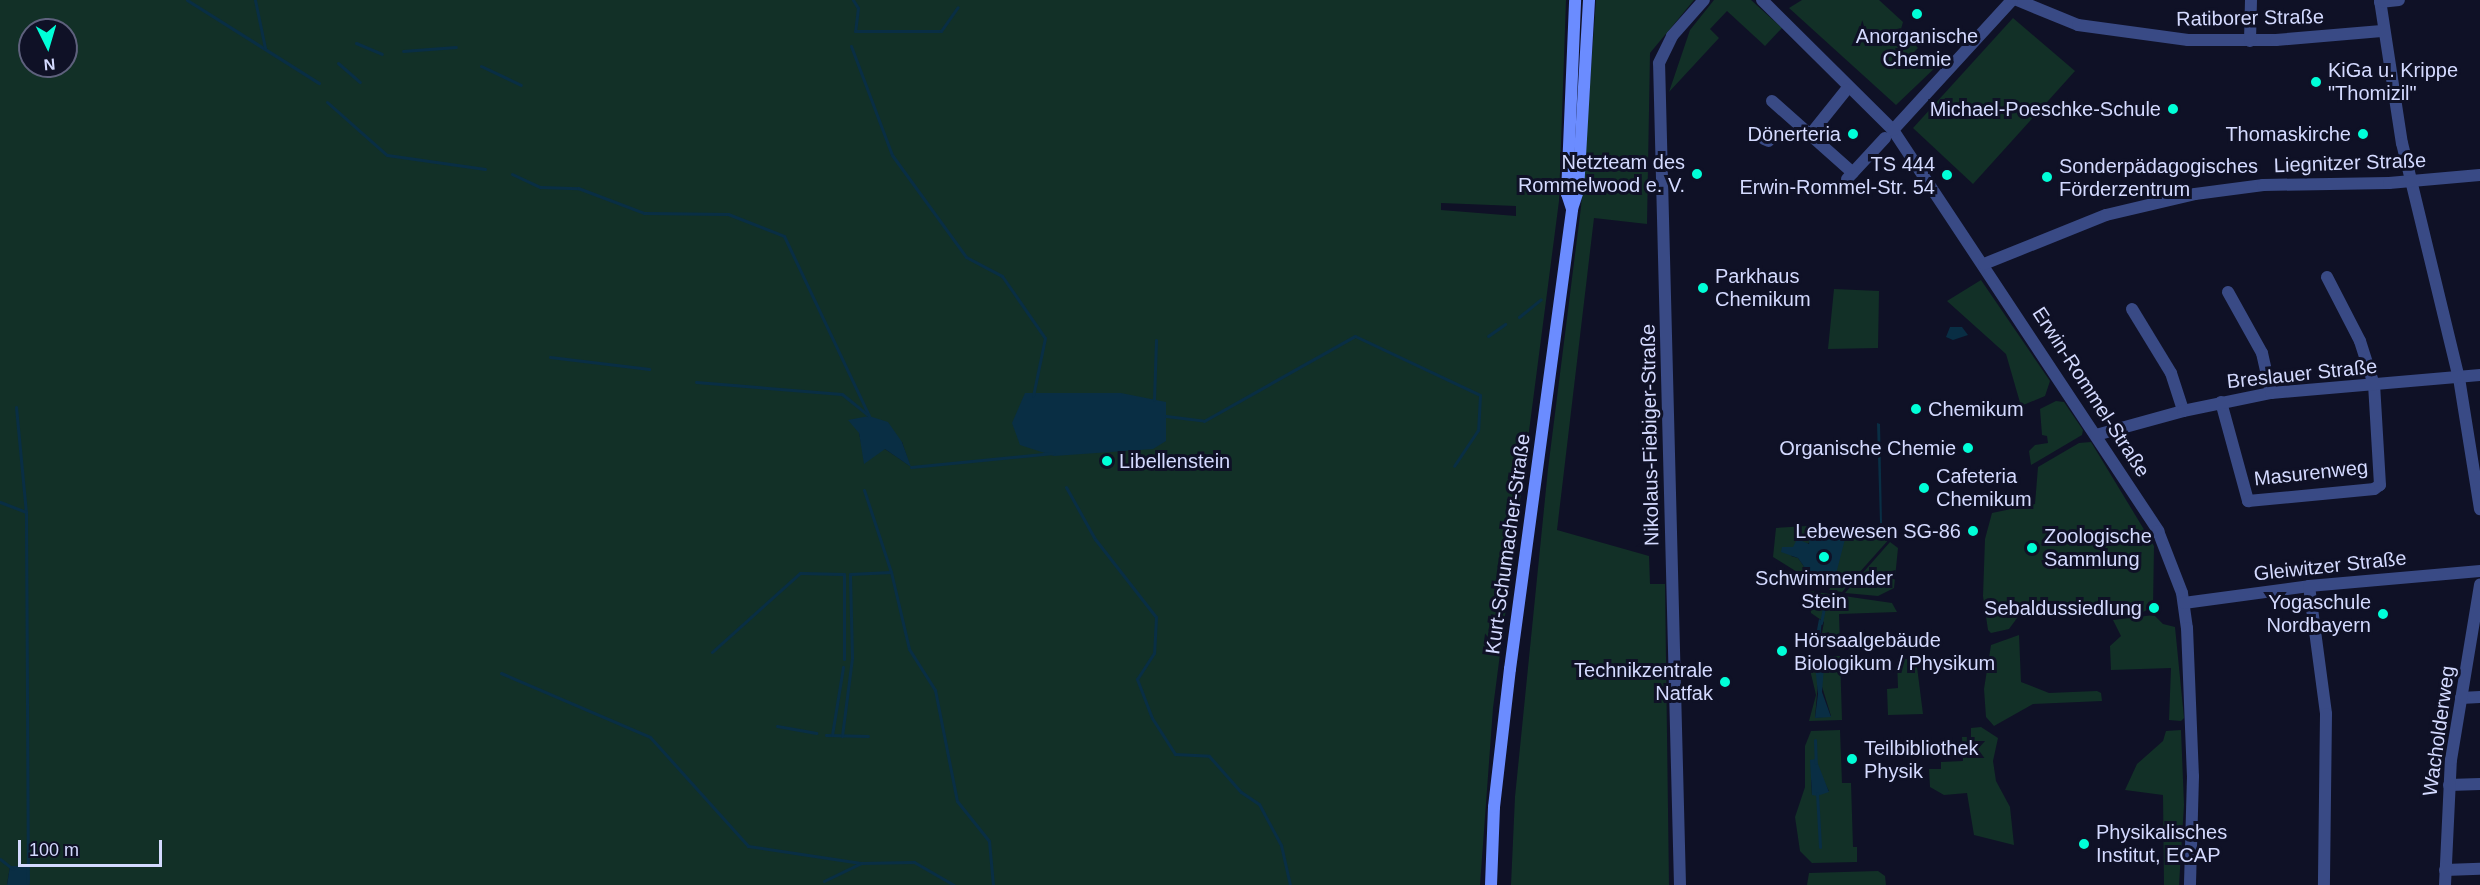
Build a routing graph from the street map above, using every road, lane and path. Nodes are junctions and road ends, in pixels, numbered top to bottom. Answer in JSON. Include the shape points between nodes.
{"nodes":[{"id":1,"x":1575,"y":0,"type":"edge"},
{"id":2,"x":1588,"y":0,"type":"edge"},
{"id":3,"x":1704,"y":0,"type":"edge"},
{"id":4,"x":1762,"y":0,"type":"edge"},
{"id":5,"x":2012,"y":0,"type":"edge"},
{"id":6,"x":2017,"y":0,"type":"edge"},
{"id":7,"x":2251,"y":0,"type":"edge"},
{"id":8,"x":2399,"y":0,"type":"edge"},
{"id":9,"x":2380,"y":1,"type":"edge"},
{"id":10,"x":2382,"y":31,"type":"junction"},
{"id":11,"x":2250,"y":41,"type":"junction"},
{"id":12,"x":1846,"y":90,"type":"dead end"},
{"id":13,"x":1773,"y":102,"type":"dead end"},
{"id":14,"x":1886,"y":139,"type":"junction"},
{"id":15,"x":1812,"y":140,"type":"junction"},
{"id":16,"x":2480,"y":175,"type":"edge"},
{"id":17,"x":2412,"y":182,"type":"junction"},
{"id":18,"x":1572,"y":209,"type":"junction"},
{"id":19,"x":1984,"y":264,"type":"junction"},
{"id":20,"x":2327,"y":277,"type":"dead end"},
{"id":21,"x":2228,"y":292,"type":"dead end"},
{"id":22,"x":2132,"y":309,"type":"dead end"},
{"id":23,"x":2480,"y":375,"type":"edge"},
{"id":24,"x":2459,"y":378,"type":"junction"},
{"id":25,"x":2374,"y":385,"type":"junction"},
{"id":26,"x":2271,"y":393,"type":"junction"},
{"id":27,"x":2221,"y":402,"type":"junction"},
{"id":28,"x":2183,"y":411,"type":"junction"},
{"id":29,"x":2096,"y":435,"type":"junction"},
{"id":30,"x":2479,"y":479,"type":"edge"},
{"id":31,"x":2480,"y":508,"type":"edge"},
{"id":32,"x":2480,"y":563,"type":"edge"},
{"id":33,"x":2480,"y":571,"type":"edge"},
{"id":34,"x":2480,"y":584,"type":"edge"},
{"id":35,"x":2309,"y":586,"type":"junction"},
{"id":36,"x":2184,"y":603,"type":"junction"},
{"id":37,"x":2480,"y":697,"type":"edge"},
{"id":38,"x":2461,"y":698,"type":"junction"},
{"id":39,"x":2480,"y":784,"type":"edge"},
{"id":40,"x":2449,"y":785,"type":"junction"},
{"id":41,"x":2480,"y":869,"type":"edge"},
{"id":42,"x":2445,"y":870,"type":"junction"},
{"id":43,"x":1491,"y":885,"type":"edge"},
{"id":44,"x":1680,"y":885,"type":"edge"},
{"id":45,"x":2190,"y":885,"type":"edge"},
{"id":46,"x":2324,"y":885,"type":"edge"},
{"id":47,"x":2445,"y":885,"type":"edge"}],
"edges":[{"from":1,"to":18,"type":"main road","name":"Kurt-Schumacher-Straße","via":[[1568,194]]},
{"from":2,"to":18,"type":"main road","name":"Kurt-Schumacher-Straße","via":[[1578,191]]},
{"from":3,"to":44,"type":"street","name":"Nikolaus-Fiebiger-Straße","via":[[1672,36],[1659,63]]},
{"from":4,"to":14,"type":"street","name":"Erwin-Rommel-Straße"},
{"from":5,"to":14,"type":"street"},
{"from":6,"to":11,"type":"street","name":"Ratiborer Straße","via":[[2049,16],[2112,33]]},
{"from":7,"to":11,"type":"street"},
{"from":8,"to":9,"type":"street"},
{"from":9,"to":10,"type":"street"},
{"from":10,"to":11,"type":"street","name":"Ratiborer Straße"},
{"from":10,"to":17,"type":"street"},
{"from":12,"to":15,"type":"street"},
{"from":13,"to":15,"type":"street"},
{"from":14,"to":15,"type":"street","via":[[1850,176]]},
{"from":14,"to":19,"type":"street","name":"Erwin-Rommel-Straße"},
{"from":16,"to":17,"type":"street","name":"Liegnitzer Straße"},
{"from":17,"to":19,"type":"street","name":"Liegnitzer Straße","via":[[2263,185],[2173,198],[2106,215]]},
{"from":17,"to":24,"type":"street"},
{"from":18,"to":43,"type":"main road","name":"Kurt-Schumacher-Straße","via":[[1499,755]]},
{"from":19,"to":29,"type":"street","name":"Erwin-Rommel-Straße"},
{"from":20,"to":25,"type":"street","via":[[2360,341]]},
{"from":21,"to":26,"type":"street","via":[[2262,353]]},
{"from":22,"to":28,"type":"street","via":[[2171,373]]},
{"from":23,"to":24,"type":"street","name":"Breslauer Straße"},
{"from":24,"to":25,"type":"street","name":"Breslauer Straße"},
{"from":24,"to":30,"type":"street"},
{"from":25,"to":26,"type":"street","name":"Breslauer Straße"},
{"from":25,"to":27,"type":"street","name":"Masurenweg","via":[[2380,485],[2257,503],[2244,496]]},
{"from":26,"to":27,"type":"street","name":"Breslauer Straße"},
{"from":27,"to":28,"type":"street","name":"Breslauer Straße"},
{"from":28,"to":29,"type":"street","name":"Breslauer Straße"},
{"from":29,"to":36,"type":"street","name":"Erwin-Rommel-Straße","via":[[2158,531]]},
{"from":30,"to":31,"type":"street"},
{"from":32,"to":33,"type":"street","name":"Wacholderweg"},
{"from":33,"to":34,"type":"street","name":"Wacholderweg"},
{"from":33,"to":35,"type":"street","name":"Gleiwitzer Straße"},
{"from":34,"to":38,"type":"street","name":"Wacholderweg","via":[[2476,628]]},
{"from":35,"to":36,"type":"street","name":"Gleiwitzer Straße"},
{"from":35,"to":46,"type":"street","via":[[2326,714]]},
{"from":36,"to":45,"type":"street","name":"Erwin-Rommel-Straße","via":[[2193,776]]},
{"from":37,"to":38,"type":"street"},
{"from":38,"to":40,"type":"street","name":"Wacholderweg"},
{"from":39,"to":40,"type":"street"},
{"from":40,"to":42,"type":"street","name":"Wacholderweg"},
{"from":41,"to":42,"type":"street"},
{"from":42,"to":47,"type":"street","name":"Wacholderweg"}]}
